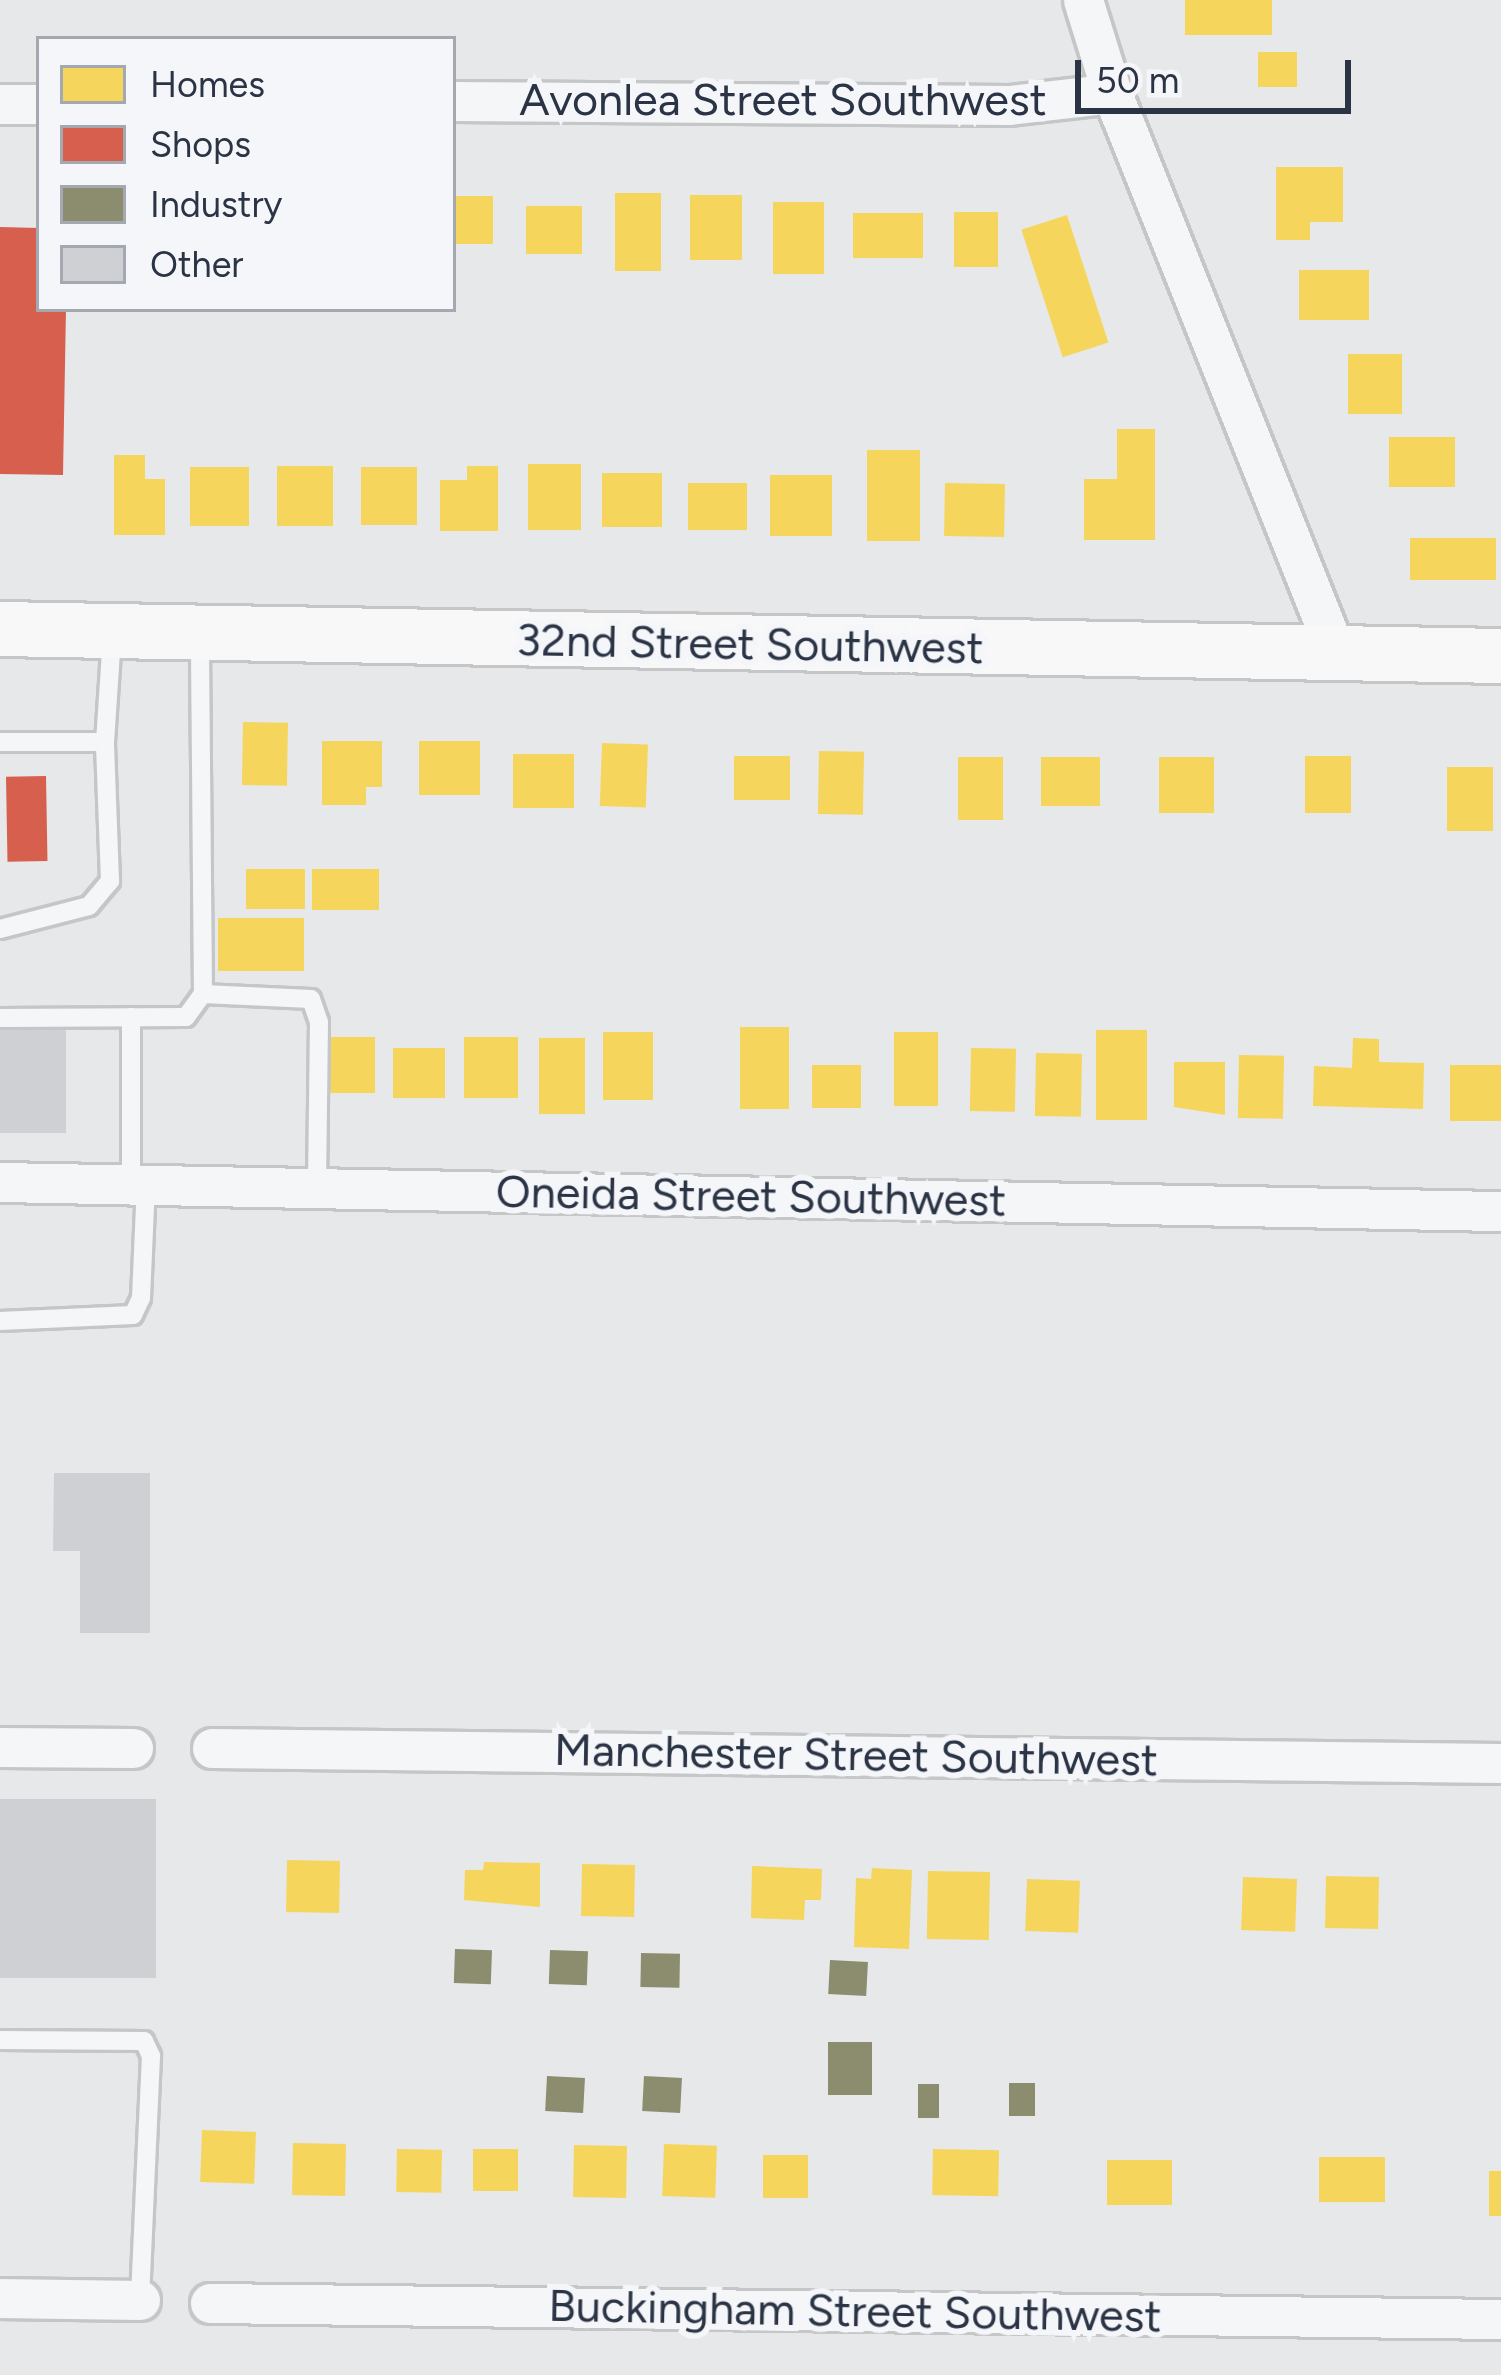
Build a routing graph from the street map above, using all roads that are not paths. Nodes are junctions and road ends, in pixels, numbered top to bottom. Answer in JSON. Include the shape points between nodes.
{"nodes":[{"id":1,"x":1083,"y":0,"type":"edge"},
{"id":2,"x":1112,"y":93,"type":"junction"},
{"id":3,"x":456,"y":101,"type":"edge"},
{"id":4,"x":0,"y":104,"type":"edge"},
{"id":5,"x":36,"y":104,"type":"edge"},
{"id":6,"x":0,"y":629,"type":"edge"},
{"id":7,"x":112,"y":632,"type":"junction"},
{"id":8,"x":200,"y":634,"type":"junction"},
{"id":9,"x":1337,"y":655,"type":"junction"},
{"id":10,"x":1501,"y":656,"type":"edge"},
{"id":11,"x":0,"y":742,"type":"edge"},
{"id":12,"x":105,"y":742,"type":"junction"},
{"id":13,"x":0,"y":929,"type":"edge"},
{"id":14,"x":203,"y":994,"type":"junction"},
{"id":15,"x":131,"y":1017,"type":"junction"},
{"id":16,"x":0,"y":1018,"type":"edge"},
{"id":17,"x":0,"y":1182,"type":"edge"},
{"id":18,"x":139,"y":1184,"type":"junction"},
{"id":19,"x":317,"y":1187,"type":"junction"},
{"id":20,"x":1501,"y":1211,"type":"edge"},
{"id":21,"x":0,"y":1321,"type":"edge"},
{"id":22,"x":0,"y":1747,"type":"edge"},
{"id":23,"x":133,"y":1748,"type":"dead end"},
{"id":24,"x":212,"y":1748,"type":"dead end"},
{"id":25,"x":1501,"y":1763,"type":"edge"},
{"id":26,"x":0,"y":2040,"type":"edge"},
{"id":27,"x":0,"y":2298,"type":"edge"},
{"id":28,"x":140,"y":2300,"type":"joint"},
{"id":29,"x":210,"y":2303,"type":"dead end"},
{"id":30,"x":1501,"y":2318,"type":"edge"}],
"edges":[{"from":1,"to":2,"type":"street"},
{"from":2,"to":3,"type":"street","name":"Avonlea Street Southwest","via":[[1009,105]]},
{"from":2,"to":9,"type":"street"},
{"from":4,"to":5,"type":"street"},
{"from":6,"to":7,"type":"street","name":"32nd Street Southwest"},
{"from":7,"to":8,"type":"street","name":"32nd Street Southwest"},
{"from":7,"to":12,"type":"lane"},
{"from":8,"to":9,"type":"street","name":"32nd Street Southwest"},
{"from":8,"to":14,"type":"lane"},
{"from":9,"to":10,"type":"street","name":"32nd Street Southwest"},
{"from":11,"to":12,"type":"lane"},
{"from":12,"to":13,"type":"lane","via":[[110,881],[89,906]]},
{"from":14,"to":15,"type":"lane","via":[[186,1017]]},
{"from":14,"to":19,"type":"lane","via":[[310,998],[319,1022]]},
{"from":15,"to":16,"type":"lane"},
{"from":15,"to":18,"type":"lane"},
{"from":17,"to":18,"type":"street","name":"Oneida Street Southwest"},
{"from":18,"to":19,"type":"street","name":"Oneida Street Southwest"},
{"from":18,"to":21,"type":"lane","via":[[141,1298],[133,1315]]},
{"from":19,"to":20,"type":"street","name":"Oneida Street Southwest"},
{"from":22,"to":23,"type":"street"},
{"from":24,"to":25,"type":"street","name":"Manchester Street Southwest"},
{"from":26,"to":28,"type":"lane","via":[[144,2041],[151,2056]]},
{"from":27,"to":28,"type":"street"},
{"from":29,"to":30,"type":"street","name":"Buckingham Street Southwest"}]}
